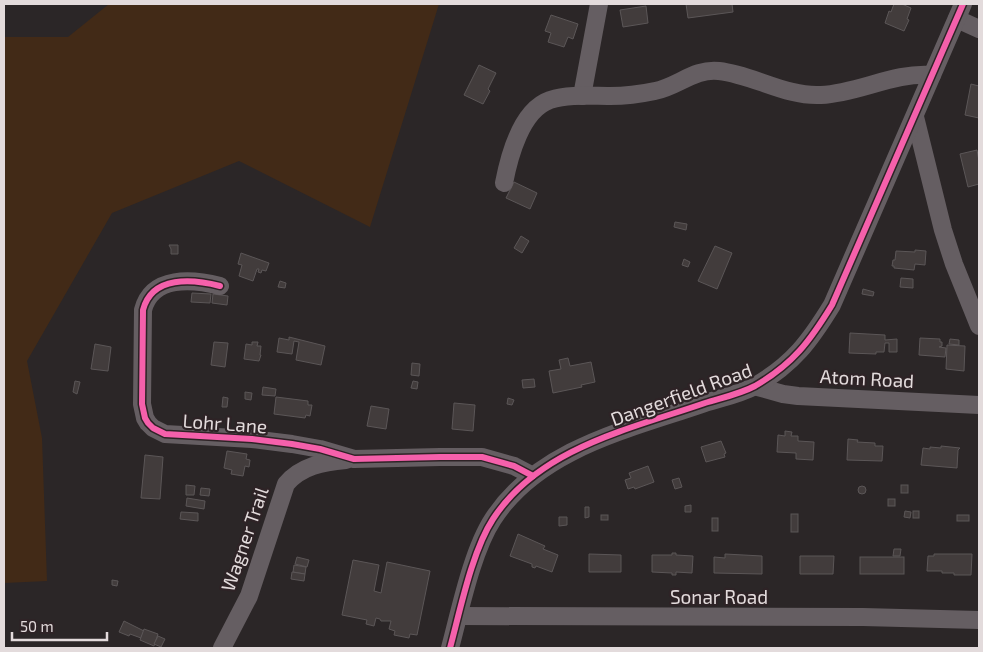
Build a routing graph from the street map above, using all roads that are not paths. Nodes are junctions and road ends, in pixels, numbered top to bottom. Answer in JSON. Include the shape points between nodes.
{"nodes":[{"id":1,"x":599,"y":4,"type":"edge"},
{"id":2,"x":960,"y":11,"type":"edge"},
{"id":3,"x":979,"y":29,"type":"edge"},
{"id":4,"x":932,"y":75,"type":"junction"},
{"id":5,"x":582,"y":96,"type":"junction"},
{"id":6,"x":915,"y":117,"type":"junction"},
{"id":7,"x":504,"y":183,"type":"dead end"},
{"id":8,"x":220,"y":286,"type":"dead end"},
{"id":9,"x":979,"y":326,"type":"edge"},
{"id":10,"x":754,"y":386,"type":"junction"},
{"id":11,"x":979,"y":405,"type":"edge"},
{"id":12,"x":354,"y":459,"type":"junction"},
{"id":13,"x":533,"y":476,"type":"junction"},
{"id":14,"x":459,"y":616,"type":"junction"},
{"id":15,"x":979,"y":620,"type":"edge"},
{"id":16,"x":222,"y":648,"type":"edge"},
{"id":17,"x":450,"y":648,"type":"edge"}],
"edges":[{"from":1,"to":5,"type":"street"},
{"from":2,"to":3,"type":"street"},
{"from":2,"to":4,"type":"street","name":"Dangerfield Road"},
{"from":4,"to":5,"type":"street","via":[[910,75],[838,94],[820,95],[802,94],[709,70],[655,91]]},
{"from":4,"to":6,"type":"street","name":"Dangerfield Road"},
{"from":5,"to":7,"type":"street","via":[[548,100],[535,110],[519,134]]},
{"from":6,"to":9,"type":"street","via":[[943,230]]},
{"from":6,"to":10,"type":"street","name":"Dangerfield Road","via":[[832,305],[809,342],[792,360]]},
{"from":8,"to":12,"type":"street","name":"Lohr Lane","via":[[192,280],[181,282],[158,288],[145,301],[142,395],[148,423],[165,434],[292,444]]},
{"from":10,"to":11,"type":"street","name":"Atom Road","via":[[798,396]]},
{"from":10,"to":13,"type":"street","name":"Dangerfield Road","via":[[609,436],[569,453]]},
{"from":12,"to":13,"type":"street","name":"Lohr Lane","via":[[482,457],[508,464]]},
{"from":12,"to":16,"type":"street","name":"Wagner Trail","via":[[308,468],[286,484],[249,596]]},
{"from":13,"to":14,"type":"street","name":"Dangerfield Road","via":[[493,519],[474,564]]},
{"from":14,"to":15,"type":"street","name":"Sonar Road"},
{"from":14,"to":17,"type":"street","name":"Dangerfield Road"}]}
